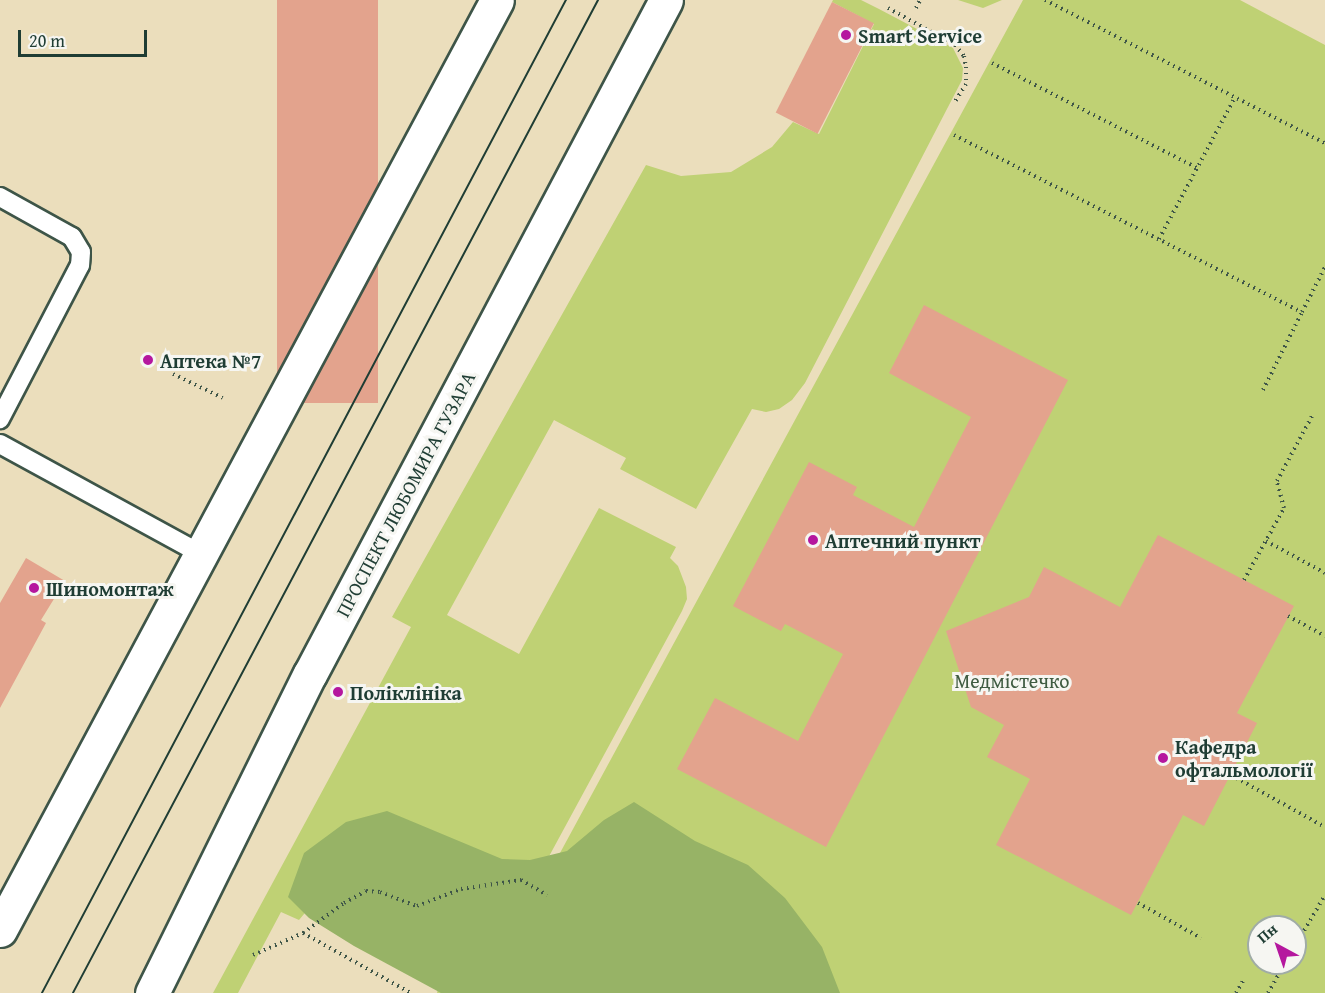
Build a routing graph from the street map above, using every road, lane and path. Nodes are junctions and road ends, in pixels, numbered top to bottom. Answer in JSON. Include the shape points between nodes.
{"nodes":[{"id":1,"x":497,"y":0,"type":"edge"},
{"id":2,"x":666,"y":0,"type":"edge"},
{"id":3,"x":920,"y":0,"type":"edge"},
{"id":4,"x":1045,"y":0,"type":"edge"},
{"id":5,"x":916,"y":8,"type":"dead end"},
{"id":6,"x":888,"y":9,"type":"dead end"},
{"id":7,"x":992,"y":63,"type":"dead end"},
{"id":8,"x":1235,"y":96,"type":"junction"},
{"id":9,"x":954,"y":103,"type":"dead end"},
{"id":10,"x":954,"y":135,"type":"dead end"},
{"id":11,"x":1325,"y":143,"type":"edge"},
{"id":12,"x":1197,"y":168,"type":"junction"},
{"id":13,"x":0,"y":197,"type":"edge"},
{"id":14,"x":1159,"y":239,"type":"junction"},
{"id":15,"x":1325,"y":267,"type":"edge"},
{"id":16,"x":1302,"y":312,"type":"junction"},
{"id":17,"x":173,"y":374,"type":"dead end"},
{"id":18,"x":1263,"y":390,"type":"dead end"},
{"id":19,"x":223,"y":398,"type":"dead end"},
{"id":20,"x":1312,"y":416,"type":"dead end"},
{"id":21,"x":0,"y":419,"type":"edge"},
{"id":22,"x":0,"y":444,"type":"edge"},
{"id":23,"x":1266,"y":541,"type":"junction"},
{"id":24,"x":201,"y":554,"type":"junction"},
{"id":25,"x":1325,"y":573,"type":"edge"},
{"id":26,"x":1244,"y":580,"type":"dead end"},
{"id":27,"x":1288,"y":616,"type":"dead end"},
{"id":28,"x":1325,"y":636,"type":"edge"},
{"id":29,"x":1231,"y":775,"type":"dead end"},
{"id":30,"x":1325,"y":826,"type":"edge"},
{"id":31,"x":548,"y":895,"type":"dead end"},
{"id":32,"x":1325,"y":895,"type":"edge"},
{"id":33,"x":1138,"y":903,"type":"dead end"},
{"id":34,"x":1307,"y":926,"type":"edge"},
{"id":35,"x":0,"y":930,"type":"edge"},
{"id":36,"x":303,"y":933,"type":"junction"},
{"id":37,"x":1201,"y":938,"type":"dead end"},
{"id":38,"x":253,"y":955,"type":"dead end"},
{"id":39,"x":1278,"y":975,"type":"edge"},
{"id":40,"x":1244,"y":979,"type":"dead end"},
{"id":41,"x":152,"y":993,"type":"edge"},
{"id":42,"x":411,"y":993,"type":"edge"},
{"id":43,"x":1236,"y":993,"type":"edge"},
{"id":44,"x":1268,"y":993,"type":"edge"}],
"edges":[{"from":1,"to":24,"type":"main road"},
{"from":2,"to":41,"type":"main road","name":"ПРОСПЕКТ ЛЮБОМИРА ГУЗАРА","via":[[310,674]]},
{"from":3,"to":5,"type":"path"},
{"from":4,"to":8,"type":"path"},
{"from":6,"to":9,"type":"path","via":[[956,45],[964,56],[966,84]]},
{"from":7,"to":12,"type":"path"},
{"from":8,"to":11,"type":"path"},
{"from":8,"to":12,"type":"path"},
{"from":10,"to":14,"type":"path"},
{"from":12,"to":14,"type":"path"},
{"from":13,"to":21,"type":"lane","via":[[72,237],[81,252],[80,265]]},
{"from":14,"to":16,"type":"path"},
{"from":15,"to":16,"type":"path"},
{"from":16,"to":18,"type":"path"},
{"from":17,"to":19,"type":"path"},
{"from":20,"to":23,"type":"path","via":[[1277,482],[1284,507]]},
{"from":22,"to":24,"type":"lane"},
{"from":23,"to":25,"type":"path"},
{"from":23,"to":26,"type":"path"},
{"from":24,"to":35,"type":"main road"},
{"from":27,"to":28,"type":"path"},
{"from":29,"to":30,"type":"path"},
{"from":31,"to":36,"type":"path","via":[[521,880],[461,889],[417,906],[366,891]]},
{"from":32,"to":34,"type":"path"},
{"from":33,"to":37,"type":"path"},
{"from":36,"to":38,"type":"path"},
{"from":36,"to":42,"type":"path"},
{"from":39,"to":44,"type":"path"},
{"from":40,"to":43,"type":"path"}]}
